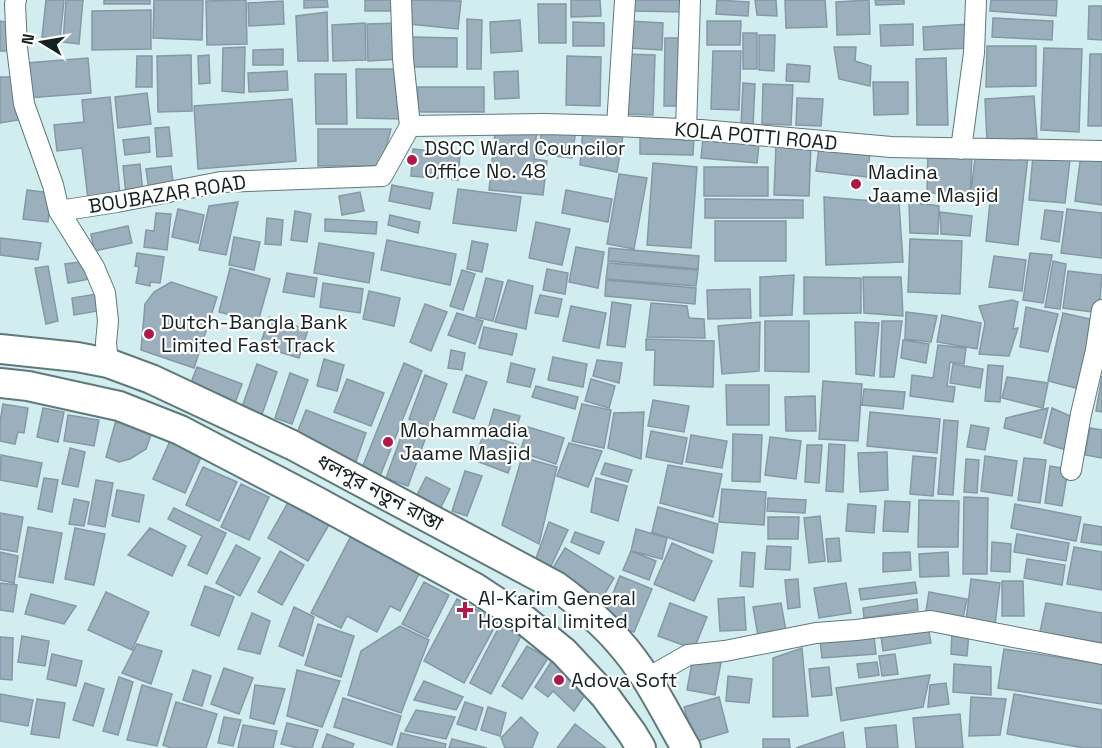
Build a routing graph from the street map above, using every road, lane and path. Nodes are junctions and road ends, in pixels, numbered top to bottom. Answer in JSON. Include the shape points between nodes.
{"nodes":[{"id":1,"x":16,"y":0,"type":"edge"},
{"id":2,"x":401,"y":0,"type":"edge"},
{"id":3,"x":625,"y":0,"type":"edge"},
{"id":4,"x":690,"y":0,"type":"edge"},
{"id":5,"x":976,"y":0,"type":"edge"},
{"id":6,"x":410,"y":126,"type":"junction"},
{"id":7,"x":617,"y":126,"type":"junction"},
{"id":8,"x":686,"y":130,"type":"junction"},
{"id":9,"x":961,"y":149,"type":"junction"},
{"id":10,"x":1102,"y":151,"type":"edge"},
{"id":11,"x":59,"y":211,"type":"junction"},
{"id":12,"x":1102,"y":310,"type":"edge"},
{"id":13,"x":0,"y":349,"type":"edge"},
{"id":14,"x":108,"y":363,"type":"junction"},
{"id":15,"x":0,"y":383,"type":"edge"},
{"id":16,"x":1071,"y":470,"type":"dead end"},
{"id":17,"x":1102,"y":654,"type":"edge"},
{"id":18,"x":653,"y":690,"type":"junction"},
{"id":19,"x":634,"y":737,"type":"edge"},
{"id":20,"x":686,"y":748,"type":"edge"}],
"edges":[{"from":1,"to":11,"type":"street","via":[[24,104]]},
{"from":2,"to":6,"type":"street"},
{"from":3,"to":7,"type":"street"},
{"from":4,"to":8,"type":"street"},
{"from":5,"to":9,"type":"street","via":[[974,53]]},
{"from":6,"to":7,"type":"street","name":"KOLA POTTI ROAD"},
{"from":6,"to":11,"type":"street","name":"BOUBAZAR ROAD","via":[[382,176],[221,182]]},
{"from":7,"to":8,"type":"street","name":"KOLA POTTI ROAD"},
{"from":8,"to":9,"type":"street","name":"KOLA POTTI ROAD"},
{"from":9,"to":10,"type":"street","name":"KOLA POTTI ROAD"},
{"from":11,"to":14,"type":"street","via":[[94,267],[105,293]]},
{"from":12,"to":16,"type":"street"},
{"from":13,"to":14,"type":"main road","name":"ধলপুর নতুন রাস্তা"},
{"from":14,"to":18,"type":"main road","name":"ধলপুর নতুন রাস্তা","via":[[151,379],[292,446],[556,586],[621,644]]},
{"from":15,"to":19,"type":"main road","name":"ধলপুর নতুন রাস্তা","via":[[119,406],[180,430],[474,587],[564,652],[605,696]]},
{"from":17,"to":18,"type":"street","via":[[931,621],[816,633],[688,655]]},
{"from":18,"to":19,"type":"main road"},
{"from":18,"to":20,"type":"main road","name":"ধলপুর নতুন রাস্তা"}]}
